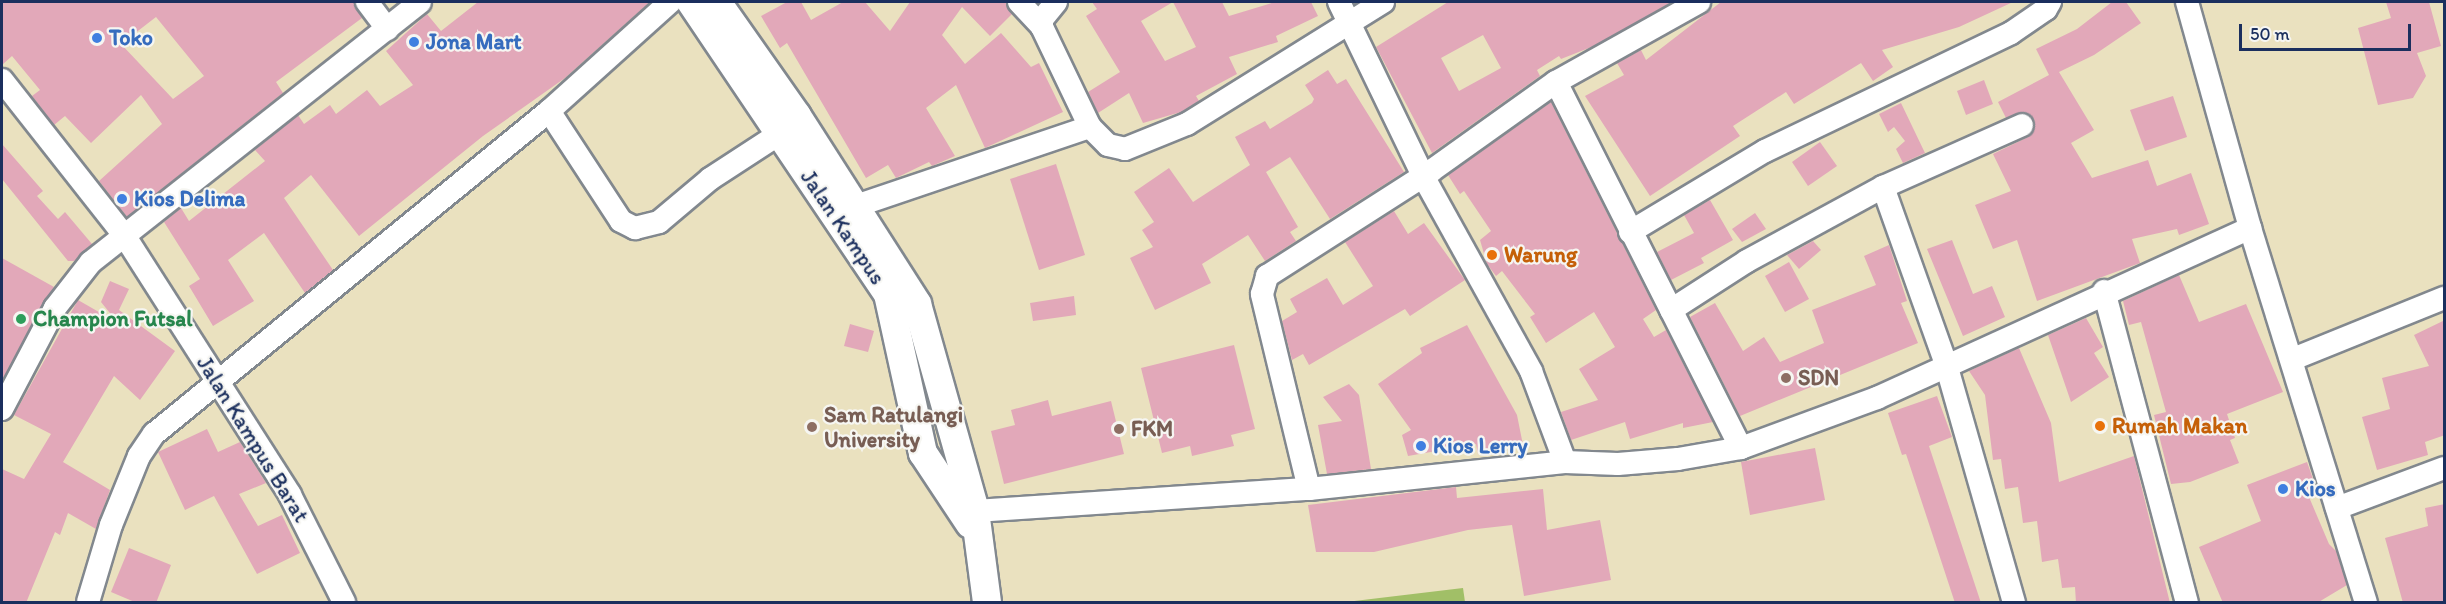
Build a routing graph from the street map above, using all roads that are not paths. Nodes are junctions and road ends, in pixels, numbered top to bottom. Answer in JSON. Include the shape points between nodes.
{"nodes":[{"id":1,"x":367,"y":2,"type":"edge"},
{"id":2,"x":420,"y":2,"type":"edge"},
{"id":3,"x":670,"y":2,"type":"edge"},
{"id":4,"x":691,"y":2,"type":"edge"},
{"id":5,"x":717,"y":2,"type":"edge"},
{"id":6,"x":1019,"y":2,"type":"edge"},
{"id":7,"x":1056,"y":2,"type":"edge"},
{"id":8,"x":1339,"y":2,"type":"edge"},
{"id":9,"x":1383,"y":2,"type":"edge"},
{"id":10,"x":1699,"y":2,"type":"edge"},
{"id":11,"x":2050,"y":2,"type":"edge"},
{"id":12,"x":2187,"y":2,"type":"edge"},
{"id":13,"x":1348,"y":22,"type":"junction"},
{"id":14,"x":1042,"y":27,"type":"junction"},
{"id":15,"x":387,"y":29,"type":"junction"},
{"id":16,"x":2,"y":80,"type":"edge"},
{"id":17,"x":1556,"y":82,"type":"junction"},
{"id":18,"x":549,"y":111,"type":"junction"},
{"id":19,"x":2022,"y":124,"type":"dead end"},
{"id":20,"x":1090,"y":127,"type":"junction"},
{"id":21,"x":779,"y":134,"type":"junction"},
{"id":22,"x":1423,"y":176,"type":"junction"},
{"id":23,"x":1883,"y":187,"type":"junction"},
{"id":24,"x":853,"y":207,"type":"junction"},
{"id":25,"x":2250,"y":228,"type":"junction"},
{"id":26,"x":1630,"y":232,"type":"junction"},
{"id":27,"x":124,"y":235,"type":"junction"},
{"id":28,"x":2104,"y":291,"type":"junction"},
{"id":29,"x":2445,"y":298,"type":"edge"},
{"id":30,"x":1671,"y":310,"type":"junction"},
{"id":31,"x":2293,"y":359,"type":"junction"},
{"id":32,"x":1946,"y":364,"type":"junction"},
{"id":33,"x":216,"y":381,"type":"junction"},
{"id":34,"x":2,"y":409,"type":"edge"},
{"id":35,"x":1741,"y":448,"type":"junction"},
{"id":36,"x":1565,"y":462,"type":"junction"},
{"id":37,"x":2445,"y":468,"type":"edge"},
{"id":38,"x":1309,"y":489,"type":"junction"},
{"id":39,"x":2337,"y":508,"type":"junction"},
{"id":40,"x":977,"y":524,"type":"junction"},
{"id":41,"x":2361,"y":601,"type":"edge"},
{"id":42,"x":88,"y":603,"type":"edge"},
{"id":43,"x":344,"y":603,"type":"edge"},
{"id":44,"x":987,"y":603,"type":"edge"},
{"id":45,"x":2014,"y":603,"type":"edge"},
{"id":46,"x":2187,"y":603,"type":"edge"}],
"edges":[{"from":1,"to":15,"type":"street"},
{"from":2,"to":15,"type":"street"},
{"from":3,"to":18,"type":"street"},
{"from":4,"to":21,"type":"street","name":"Jalan Kampus"},
{"from":5,"to":24,"type":"street","name":"Jalan Kampus","via":[[797,116]]},
{"from":6,"to":14,"type":"street"},
{"from":7,"to":14,"type":"street","via":[[1042,19]]},
{"from":8,"to":13,"type":"street"},
{"from":9,"to":13,"type":"street"},
{"from":10,"to":17,"type":"street"},
{"from":11,"to":26,"type":"street","via":[[2011,33],[1765,151]]},
{"from":12,"to":25,"type":"street"},
{"from":13,"to":20,"type":"street","via":[[1187,124],[1136,145],[1117,149]]},
{"from":13,"to":22,"type":"street"},
{"from":14,"to":20,"type":"street"},
{"from":15,"to":27,"type":"street"},
{"from":16,"to":27,"type":"street","name":"Jalan Kampus Barat"},
{"from":17,"to":22,"type":"street"},
{"from":17,"to":26,"type":"street"},
{"from":18,"to":21,"type":"street","via":[[621,221],[635,228],[659,222],[710,179]]},
{"from":18,"to":33,"type":"street"},
{"from":19,"to":23,"type":"street"},
{"from":20,"to":24,"type":"street"},
{"from":21,"to":40,"type":"street","name":"Jalan Kampus","via":[[888,294],[922,453]]},
{"from":22,"to":36,"type":"street","via":[[1531,371]]},
{"from":22,"to":38,"type":"street","via":[[1282,263],[1262,287]]},
{"from":23,"to":30,"type":"street","via":[[1747,261]]},
{"from":23,"to":32,"type":"street"},
{"from":24,"to":40,"type":"street","name":"Jalan Kampus","via":[[918,304]]},
{"from":25,"to":28,"type":"street"},
{"from":25,"to":31,"type":"street"},
{"from":26,"to":30,"type":"street"},
{"from":27,"to":33,"type":"street","name":"Jalan Kampus Barat"},
{"from":27,"to":34,"type":"street","via":[[72,283],[33,345]]},
{"from":28,"to":32,"type":"street"},
{"from":28,"to":46,"type":"street"},
{"from":29,"to":31,"type":"street"},
{"from":30,"to":35,"type":"street"},
{"from":31,"to":39,"type":"street"},
{"from":32,"to":35,"type":"street","via":[[1876,398]]},
{"from":32,"to":45,"type":"street"},
{"from":33,"to":42,"type":"street","via":[[154,434],[139,456],[111,525]]},
{"from":33,"to":43,"type":"street","name":"Jalan Kampus Barat","via":[[290,495]]},
{"from":35,"to":36,"type":"street","via":[[1618,464]]},
{"from":36,"to":38,"type":"street"},
{"from":37,"to":39,"type":"street"},
{"from":38,"to":40,"type":"street"},
{"from":39,"to":41,"type":"street"},
{"from":40,"to":44,"type":"street","name":"Jalan Kampus"}]}
